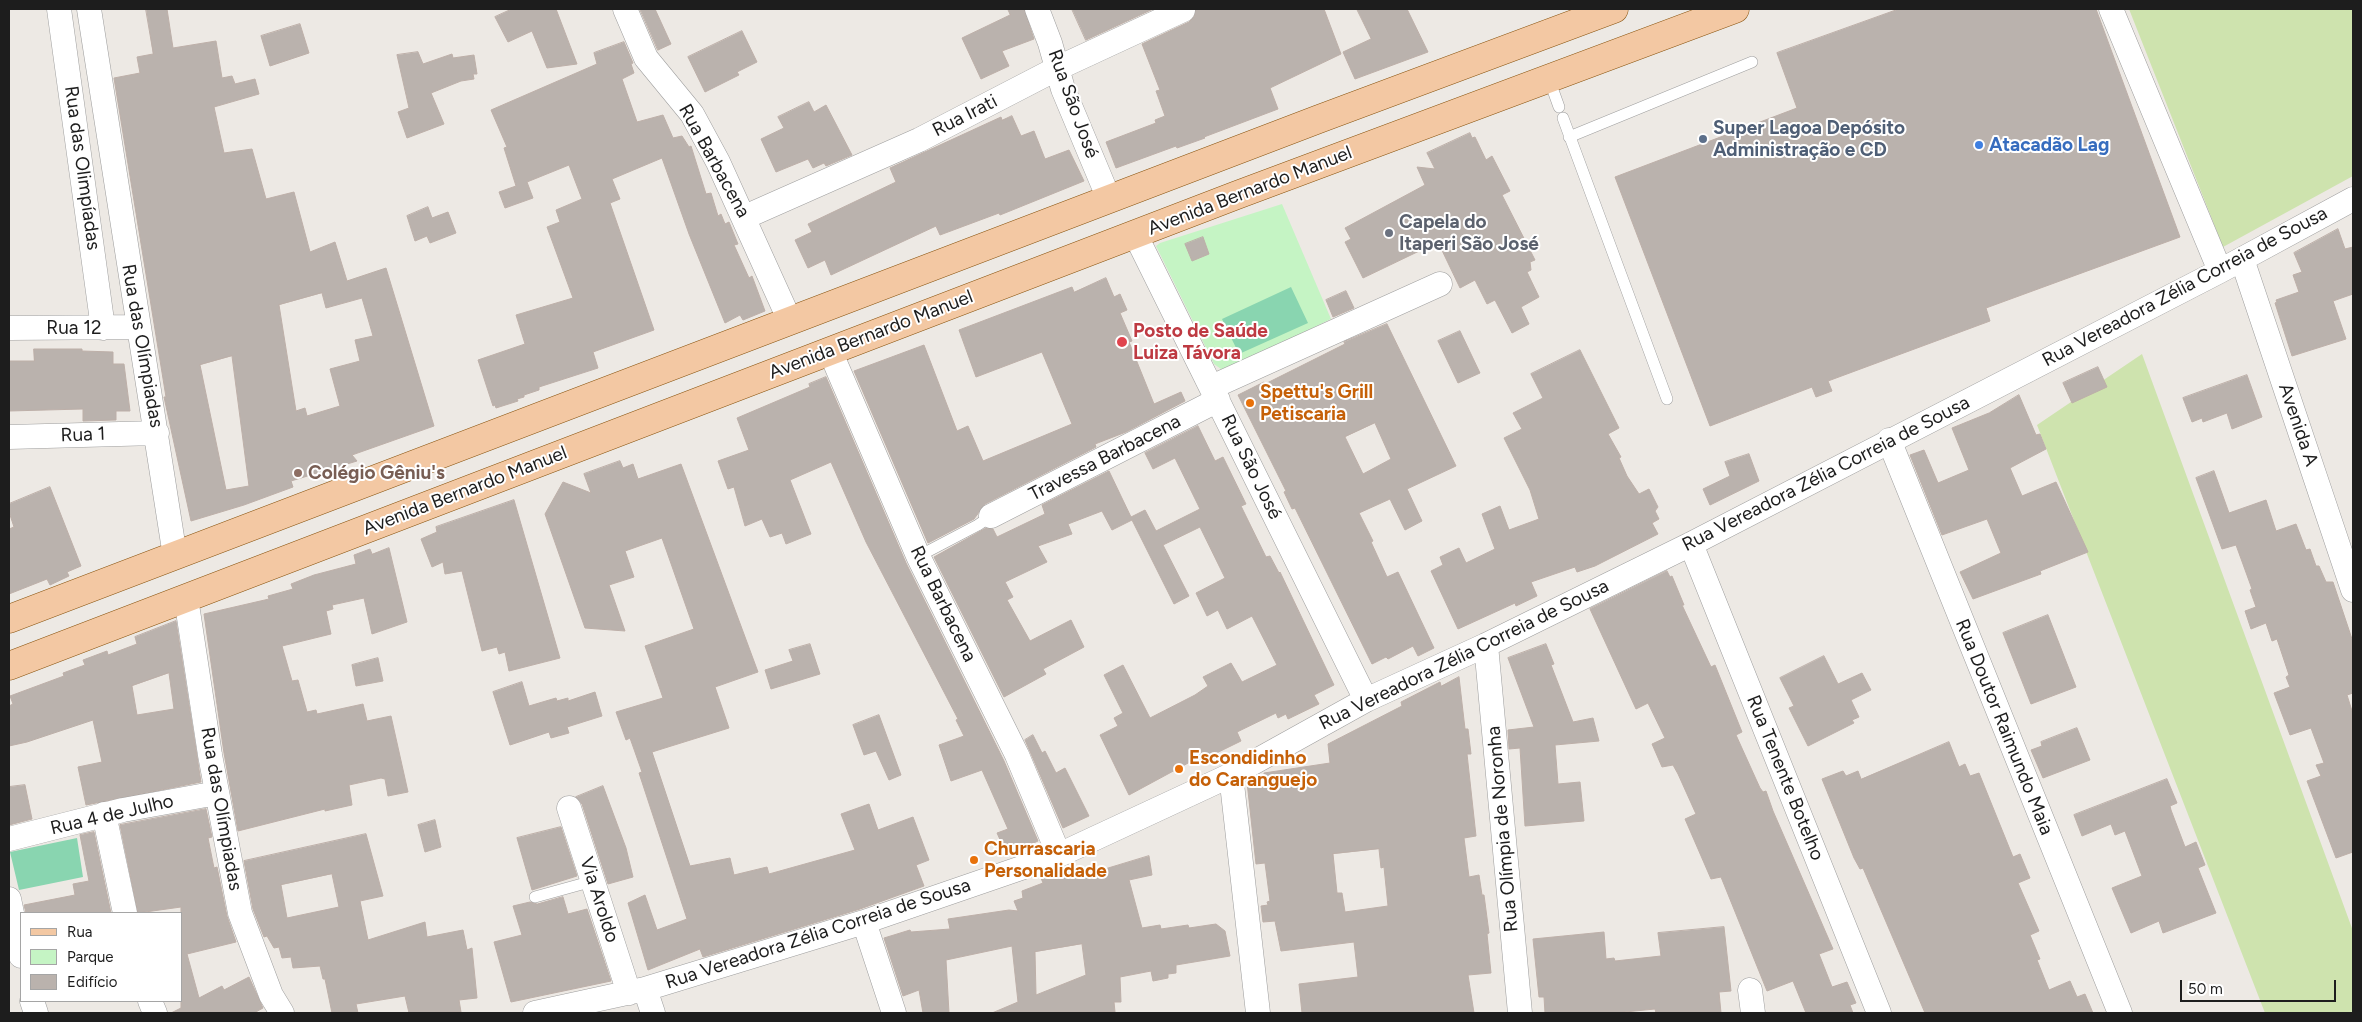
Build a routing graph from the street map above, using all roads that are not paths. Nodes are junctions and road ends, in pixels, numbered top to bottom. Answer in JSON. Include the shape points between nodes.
{"nodes":[{"id":1,"x":59,"y":9,"type":"edge"},
{"id":2,"x":89,"y":9,"type":"edge"},
{"id":3,"x":625,"y":9,"type":"edge"},
{"id":4,"x":1037,"y":9,"type":"edge"},
{"id":5,"x":1614,"y":9,"type":"edge"},
{"id":6,"x":1736,"y":9,"type":"edge"},
{"id":7,"x":2112,"y":9,"type":"edge"},
{"id":8,"x":1182,"y":10,"type":"edge"},
{"id":9,"x":1587,"y":13,"type":"edge"},
{"id":10,"x":1752,"y":62,"type":"dead end"},
{"id":11,"x":1058,"y":68,"type":"junction"},
{"id":12,"x":1549,"y":79,"type":"junction"},
{"id":13,"x":1358,"y":104,"type":"junction"},
{"id":14,"x":1319,"y":119,"type":"junction"},
{"id":15,"x":108,"y":136,"type":"junction"},
{"id":16,"x":1569,"y":137,"type":"junction"},
{"id":17,"x":1375,"y":144,"type":"junction"},
{"id":18,"x":80,"y":148,"type":"junction"},
{"id":19,"x":1334,"y":160,"type":"junction"},
{"id":20,"x":1110,"y":199,"type":"junction"},
{"id":21,"x":2353,"y":200,"type":"edge"},
{"id":22,"x":745,"y":217,"type":"junction"},
{"id":23,"x":1135,"y":234,"type":"junction"},
{"id":24,"x":2242,"y":260,"type":"junction"},
{"id":25,"x":2220,"y":271,"type":"junction"},
{"id":26,"x":1440,"y":284,"type":"dead end"},
{"id":27,"x":790,"y":321,"type":"junction"},
{"id":28,"x":138,"y":327,"type":"junction"},
{"id":29,"x":9,"y":328,"type":"edge"},
{"id":30,"x":103,"y":328,"type":"junction"},
{"id":31,"x":830,"y":351,"type":"junction"},
{"id":32,"x":1215,"y":394,"type":"junction"},
{"id":33,"x":1668,"y":399,"type":"dead end"},
{"id":34,"x":157,"y":433,"type":"junction"},
{"id":35,"x":9,"y":437,"type":"edge"},
{"id":36,"x":1889,"y":440,"type":"junction"},
{"id":37,"x":420,"y":462,"type":"junction"},
{"id":38,"x":379,"y":477,"type":"junction"},
{"id":39,"x":433,"y":504,"type":"junction"},
{"id":40,"x":991,"y":516,"type":"joint"},
{"id":41,"x":389,"y":520,"type":"junction"},
{"id":42,"x":1691,"y":544,"type":"junction"},
{"id":43,"x":175,"y":556,"type":"junction"},
{"id":44,"x":919,"y":556,"type":"junction"},
{"id":45,"x":2353,"y":590,"type":"edge"},
{"id":46,"x":186,"y":598,"type":"junction"},
{"id":47,"x":9,"y":619,"type":"edge"},
{"id":48,"x":1486,"y":644,"type":"junction"},
{"id":49,"x":9,"y":666,"type":"edge"},
{"id":50,"x":1366,"y":700,"type":"junction"},
{"id":51,"x":1231,"y":775,"type":"junction"},
{"id":52,"x":217,"y":793,"type":"junction"},
{"id":53,"x":569,"y":808,"type":"dead end"},
{"id":54,"x":104,"y":814,"type":"junction"},
{"id":55,"x":9,"y":839,"type":"edge"},
{"id":56,"x":1059,"y":855,"type":"junction"},
{"id":57,"x":593,"y":881,"type":"junction"},
{"id":58,"x":535,"y":897,"type":"dead end"},
{"id":59,"x":9,"y":899,"type":"edge"},
{"id":60,"x":125,"y":912,"type":"edge"},
{"id":61,"x":864,"y":922,"type":"junction"},
{"id":62,"x":20,"y":951,"type":"edge"},
{"id":63,"x":1750,"y":990,"type":"dead end"},
{"id":64,"x":637,"y":991,"type":"junction"},
{"id":65,"x":282,"y":1013,"type":"edge"},
{"id":66,"x":535,"y":1013,"type":"edge"},
{"id":67,"x":652,"y":1013,"type":"edge"},
{"id":68,"x":894,"y":1013,"type":"edge"},
{"id":69,"x":1258,"y":1013,"type":"edge"},
{"id":70,"x":1520,"y":1013,"type":"edge"},
{"id":71,"x":1753,"y":1013,"type":"edge"},
{"id":72,"x":1879,"y":1013,"type":"edge"},
{"id":73,"x":2120,"y":1013,"type":"edge"}],
"edges":[{"from":1,"to":18,"type":"street","name":"Rua das Olimpíadas"},
{"from":2,"to":15,"type":"street","name":"Rua das Olímpiadas"},
{"from":3,"to":22,"type":"street","name":"Rua Barbacena","via":[[646,58],[692,114]]},
{"from":4,"to":11,"type":"street","name":"Rua São José"},
{"from":5,"to":9,"type":"main road"},
{"from":6,"to":12,"type":"main road","name":"Avenida Bernardo Manuel"},
{"from":7,"to":25,"type":"street"},
{"from":8,"to":11,"type":"street","name":"Rua Irati"},
{"from":9,"to":13,"type":"main road"},
{"from":10,"to":16,"type":"lane"},
{"from":11,"to":20,"type":"street","name":"Rua São José","via":[[1063,89]]},
{"from":11,"to":22,"type":"street","name":"Rua Irati","via":[[919,140]]},
{"from":12,"to":16,"type":"lane"},
{"from":12,"to":17,"type":"main road","name":"Avenida Bernardo Manuel"},
{"from":13,"to":14,"type":"main road"},
{"from":13,"to":17,"type":"main road"},
{"from":14,"to":19,"type":"main road"},
{"from":14,"to":20,"type":"main road"},
{"from":15,"to":18,"type":"street"},
{"from":15,"to":28,"type":"street","name":"Rua das Olímpiadas"},
{"from":16,"to":33,"type":"lane"},
{"from":17,"to":19,"type":"main road","name":"Avenida Bernardo Manuel"},
{"from":18,"to":30,"type":"street","name":"Rua das Olimpíadas"},
{"from":19,"to":23,"type":"main road","name":"Avenida Bernardo Manuel"},
{"from":20,"to":27,"type":"main road"},
{"from":21,"to":24,"type":"street","name":"Rua Vereadora Zélia Correia de Sousa"},
{"from":22,"to":27,"type":"street","name":"Rua Barbacena"},
{"from":23,"to":31,"type":"main road","name":"Avenida Bernardo Manuel"},
{"from":23,"to":32,"type":"street","name":"Rua São José"},
{"from":24,"to":25,"type":"street","name":"Rua Vereadora Zélia Correia de Sousa"},
{"from":24,"to":45,"type":"street","name":"Avenida A"},
{"from":25,"to":36,"type":"street","name":"Rua Vereadora Zélia Correia de Sousa"},
{"from":26,"to":32,"type":"street","name":"Travessa Barbacena"},
{"from":27,"to":37,"type":"main road"},
{"from":28,"to":30,"type":"street","name":"Rua 12"},
{"from":28,"to":34,"type":"street","name":"Rua das Olímpiadas"},
{"from":29,"to":30,"type":"street","name":"Rua 12"},
{"from":31,"to":39,"type":"main road","name":"Avenida Bernardo Manuel"},
{"from":31,"to":44,"type":"street","name":"Rua Barbacena"},
{"from":32,"to":40,"type":"street","name":"Travessa Barbacena"},
{"from":32,"to":50,"type":"street","name":"Rua São José"},
{"from":34,"to":35,"type":"street","name":"Rua 1"},
{"from":34,"to":43,"type":"street","name":"Rua das Olímpiadas"},
{"from":36,"to":42,"type":"street","name":"Rua Vereadora Zélia Correia de Sousa"},
{"from":36,"to":73,"type":"street","name":"Rua Doutor Raimundo Maia"},
{"from":37,"to":38,"type":"main road"},
{"from":37,"to":39,"type":"main road"},
{"from":38,"to":41,"type":"main road"},
{"from":38,"to":43,"type":"main road"},
{"from":39,"to":41,"type":"main road","name":"Avenida Bernardo Manuel"},
{"from":40,"to":44,"type":"lane"},
{"from":41,"to":46,"type":"main road","name":"Avenida Bernardo Manuel"},
{"from":42,"to":48,"type":"street","name":"Rua Vereadora Zélia Correia de Sousa"},
{"from":42,"to":72,"type":"street","name":"Rua Tenente Botelho"},
{"from":43,"to":47,"type":"main road"},
{"from":44,"to":56,"type":"street","name":"Rua Barbacena","via":[[1017,755]]},
{"from":46,"to":49,"type":"main road","name":"Avenida Bernardo Manuel"},
{"from":46,"to":52,"type":"street","name":"Rua das Olímpiadas"},
{"from":48,"to":50,"type":"street","name":"Rua Vereadora Zélia Correia de Sousa"},
{"from":48,"to":70,"type":"street","name":"Rua Olímpia de Noronha"},
{"from":50,"to":51,"type":"street","name":"Rua Vereadora Zélia Correia de Sousa"},
{"from":51,"to":56,"type":"street","name":"Rua Vereadora Zélia Correia de Sousa"},
{"from":51,"to":69,"type":"street"},
{"from":52,"to":54,"type":"street","name":"Rua 4 de Julho"},
{"from":52,"to":65,"type":"street","name":"Rua das Olímpiadas","via":[[240,913],[271,995]]},
{"from":53,"to":57,"type":"street","name":"Via Aroldo"},
{"from":54,"to":55,"type":"street","name":"Rua 4 de Julho"},
{"from":54,"to":60,"type":"street"},
{"from":56,"to":61,"type":"street","name":"Rua Vereadora Zélia Correia de Sousa"},
{"from":57,"to":58,"type":"lane"},
{"from":57,"to":64,"type":"street","name":"Via Aroldo"},
{"from":59,"to":62,"type":"street"},
{"from":61,"to":64,"type":"street","name":"Rua Vereadora Zélia Correia de Sousa"},
{"from":61,"to":68,"type":"street"},
{"from":63,"to":71,"type":"street"},
{"from":64,"to":66,"type":"street","name":"Rua Vereadora Zélia Correia de Sousa"},
{"from":64,"to":67,"type":"street","name":"Via Aroldo"}]}
